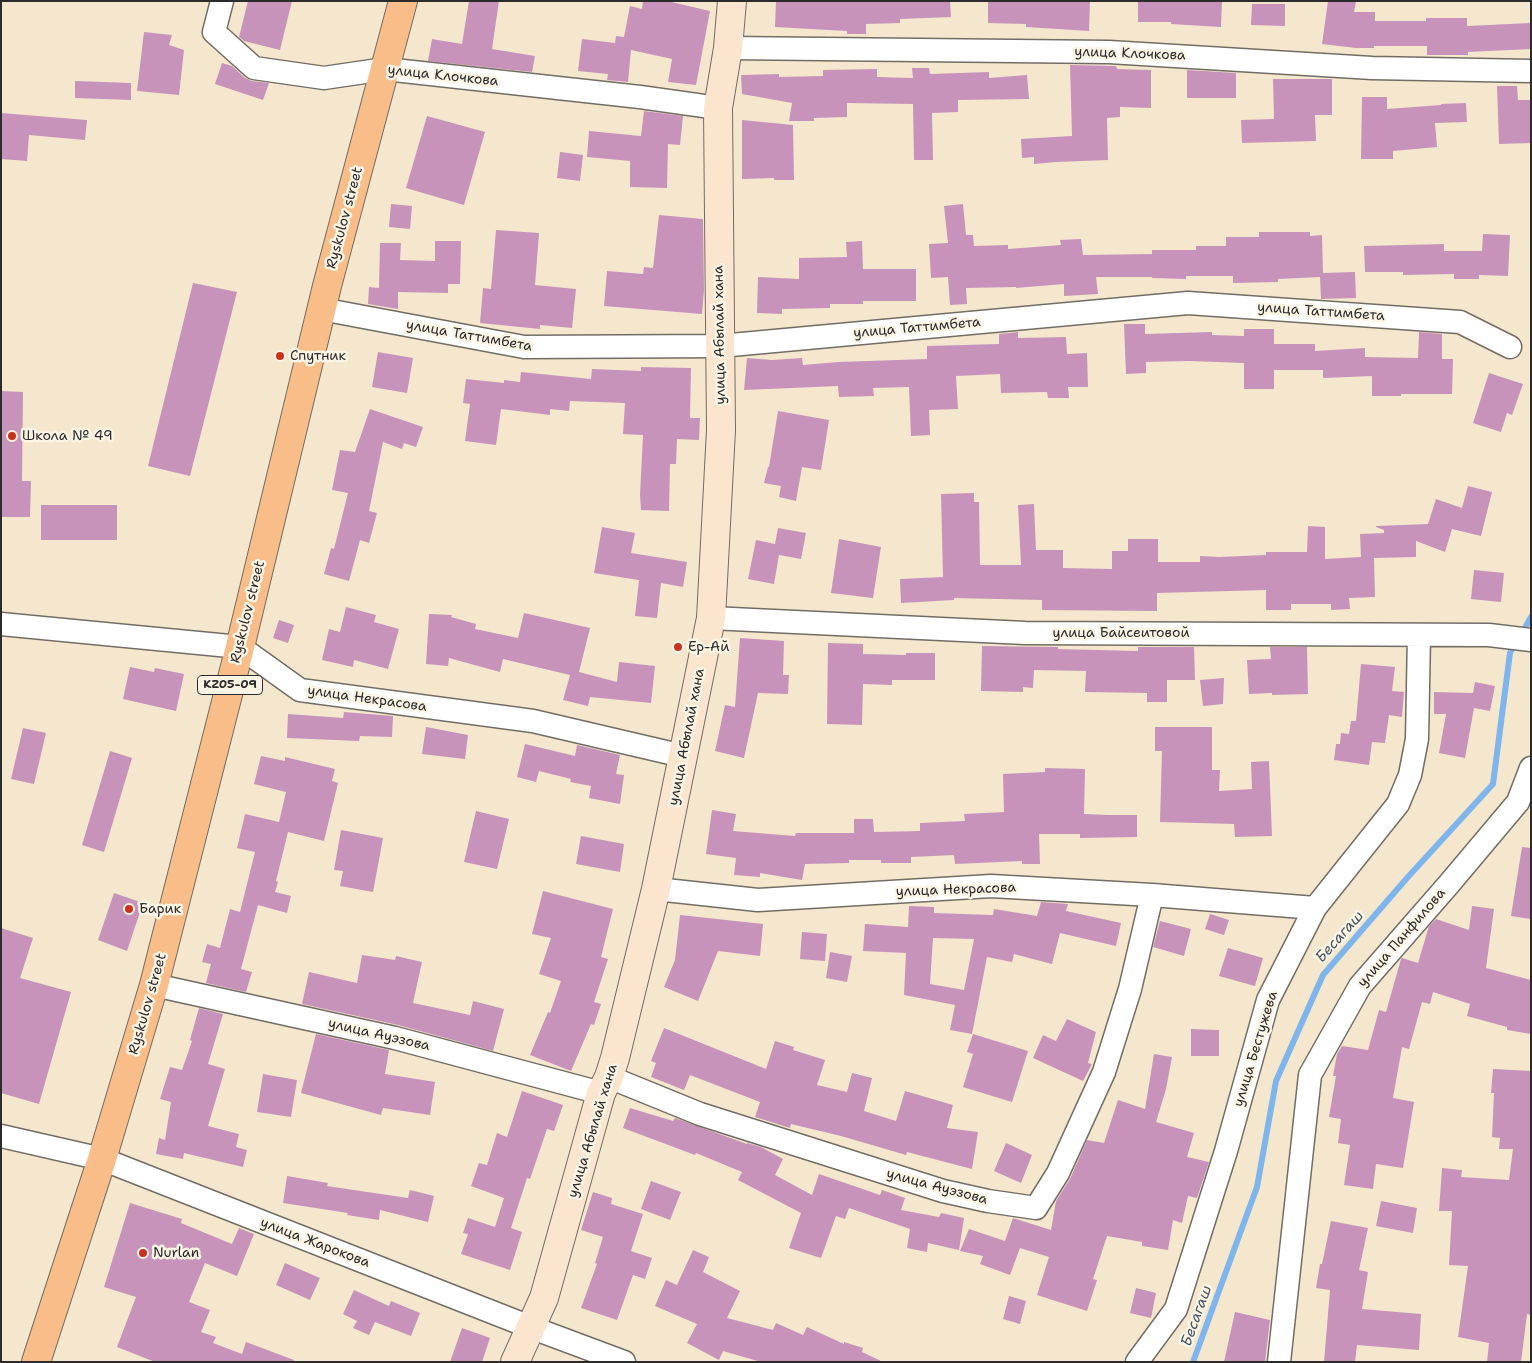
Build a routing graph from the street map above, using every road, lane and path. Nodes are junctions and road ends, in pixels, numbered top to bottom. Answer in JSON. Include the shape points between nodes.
{"nodes":[{"id":1,"x":222,"y":1,"type":"edge"},
{"id":2,"x":403,"y":1,"type":"edge"},
{"id":3,"x":732,"y":1,"type":"edge"},
{"id":4,"x":728,"y":48,"type":"junction"},
{"id":5,"x":385,"y":69,"type":"junction"},
{"id":6,"x":1531,"y":71,"type":"edge"},
{"id":7,"x":718,"y":108,"type":"junction"},
{"id":8,"x":321,"y":308,"type":"junction"},
{"id":9,"x":720,"y":346,"type":"junction"},
{"id":10,"x":1510,"y":347,"type":"dead end"},
{"id":11,"x":711,"y":618,"type":"junction"},
{"id":12,"x":1,"y":624,"type":"edge"},
{"id":13,"x":1419,"y":635,"type":"junction"},
{"id":14,"x":1531,"y":640,"type":"edge"},
{"id":15,"x":240,"y":648,"type":"junction"},
{"id":16,"x":683,"y":756,"type":"junction"},
{"id":17,"x":1531,"y":768,"type":"edge"},
{"id":18,"x":656,"y":890,"type":"junction"},
{"id":19,"x":1152,"y":896,"type":"junction"},
{"id":20,"x":1315,"y":908,"type":"junction"},
{"id":21,"x":154,"y":985,"type":"junction"},
{"id":22,"x":605,"y":1085,"type":"junction"},
{"id":23,"x":1,"y":1136,"type":"edge"},
{"id":24,"x":102,"y":1159,"type":"junction"},
{"id":25,"x":530,"y":1327,"type":"junction"},
{"id":26,"x":36,"y":1362,"type":"edge"},
{"id":27,"x":515,"y":1362,"type":"edge"},
{"id":28,"x":624,"y":1362,"type":"edge"},
{"id":29,"x":1137,"y":1362,"type":"edge"},
{"id":30,"x":1279,"y":1362,"type":"edge"}],
"edges":[{"from":1,"to":5,"type":"street","name":"улица Клочкова","via":[[214,32],[254,68],[324,78]]},
{"from":2,"to":5,"type":"main road","name":"Ryskulov street","number":"KZ05-09"},
{"from":3,"to":4,"type":"street","name":"улица Абылай хана"},
{"from":4,"to":6,"type":"street","name":"улица Клочкова","via":[[1109,52],[1372,68]]},
{"from":4,"to":7,"type":"street","name":"улица Абылай хана"},
{"from":5,"to":7,"type":"street","name":"улица Клочкова"},
{"from":5,"to":8,"type":"main road","name":"Ryskulov street","number":"KZ05-09"},
{"from":7,"to":9,"type":"street","name":"улица Абылай хана"},
{"from":8,"to":9,"type":"street","name":"улица Таттимбета","via":[[524,348]]},
{"from":8,"to":15,"type":"main road","name":"Ryskulov street","number":"KZ05-09"},
{"from":9,"to":10,"type":"street","name":"улица Таттимбета","via":[[1188,302],[1460,322]]},
{"from":9,"to":11,"type":"street","name":"улица Абылай хана","via":[[721,430]]},
{"from":11,"to":13,"type":"street","name":"улица Байсеитовой","via":[[1025,633]]},
{"from":11,"to":16,"type":"street","name":"улица Абылай хана"},
{"from":12,"to":15,"type":"street","name":"улица Некрасова"},
{"from":13,"to":14,"type":"street","name":"улица Байсеитовой","via":[[1489,635]]},
{"from":13,"to":20,"type":"street","name":"улица Бестужева","via":[[1417,739],[1410,775],[1398,804]]},
{"from":15,"to":16,"type":"street","name":"улица Некрасова","via":[[300,690],[533,721]]},
{"from":15,"to":21,"type":"main road","name":"Ryskulov street","number":"KZ05-09"},
{"from":16,"to":18,"type":"street","name":"улица Абылай хана"},
{"from":17,"to":30,"type":"street","name":"улица Панфилова","via":[[1518,802],[1360,986],[1310,1075]]},
{"from":18,"to":19,"type":"street","name":"улица Некрасова","via":[[758,900],[991,886]]},
{"from":18,"to":22,"type":"street","name":"улица Абылай хана","via":[[615,1058]]},
{"from":19,"to":20,"type":"street","name":"улица Некрасова"},
{"from":19,"to":22,"type":"street","name":"улица Ауэзова","via":[[1130,990],[1104,1072],[1058,1173],[1036,1208],[943,1191]]},
{"from":20,"to":29,"type":"street","name":"улица Бестужева","via":[[1268,1000],[1226,1150],[1176,1309]]},
{"from":21,"to":22,"type":"street","name":"улица Ауэзова"},
{"from":21,"to":24,"type":"main road","name":"Ryskulov street","number":"KZ05-09"},
{"from":22,"to":25,"type":"street","name":"улица Абылай хана","via":[[544,1298]]},
{"from":23,"to":24,"type":"street","name":"улица Жарокова"},
{"from":24,"to":25,"type":"street","name":"улица Жарокова"},
{"from":24,"to":26,"type":"main road","name":"Ryskulov street","number":"KZ05-09"},
{"from":25,"to":27,"type":"street","name":"улица Абылай хана"},
{"from":25,"to":28,"type":"street","name":"улица Жарокова"}]}
